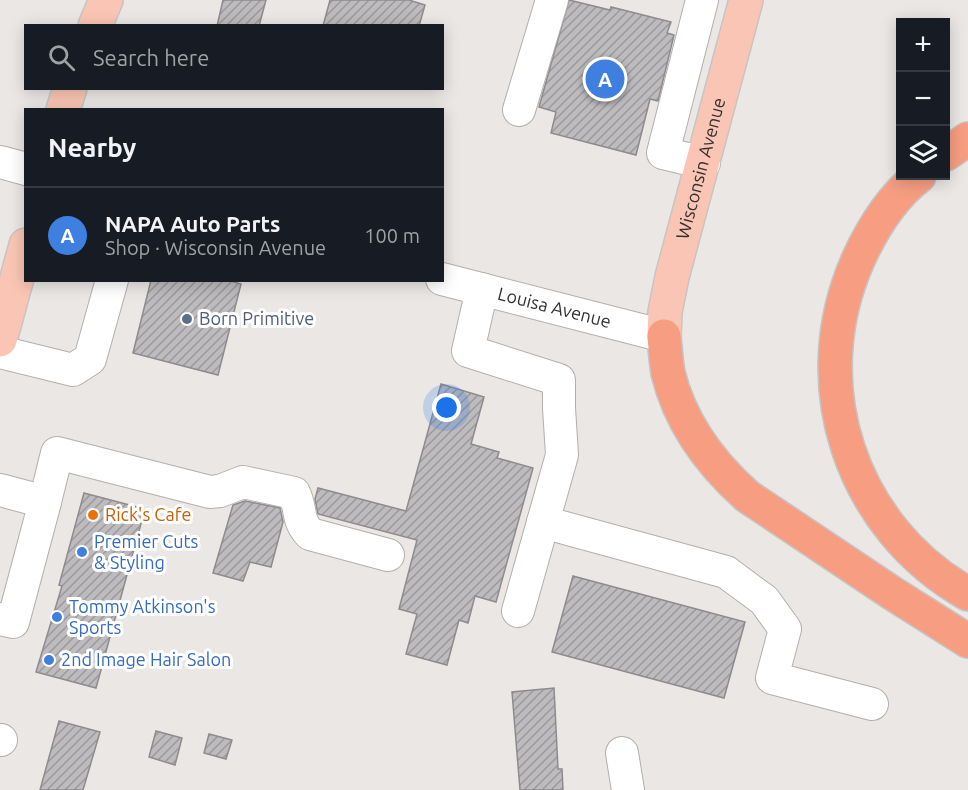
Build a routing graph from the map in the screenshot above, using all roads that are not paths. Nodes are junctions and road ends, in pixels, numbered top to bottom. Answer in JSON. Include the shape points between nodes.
{"nodes":[{"id":1,"x":80,"y":0,"type":"edge"},
{"id":2,"x":106,"y":0,"type":"edge"},
{"id":3,"x":552,"y":0,"type":"edge"},
{"id":4,"x":702,"y":0,"type":"edge"},
{"id":5,"x":709,"y":0,"type":"edge"},
{"id":6,"x":745,"y":5,"type":"edge"},
{"id":7,"x":76,"y":24,"type":"edge"},
{"id":8,"x":96,"y":24,"type":"edge"},
{"id":9,"x":519,"y":110,"type":"dead end"},
{"id":10,"x":968,"y":139,"type":"edge"},
{"id":11,"x":950,"y":151,"type":"edge"},
{"id":12,"x":0,"y":162,"type":"edge"},
{"id":13,"x":704,"y":164,"type":"junction"},
{"id":14,"x":24,"y":168,"type":"edge"},
{"id":15,"x":915,"y":180,"type":"edge"},
{"id":16,"x":15,"y":261,"type":"edge"},
{"id":17,"x":444,"y":280,"type":"edge"},
{"id":18,"x":111,"y":282,"type":"edge"},
{"id":19,"x":482,"y":289,"type":"junction"},
{"id":20,"x":664,"y":336,"type":"junction"},
{"id":21,"x":0,"y":340,"type":"edge"},
{"id":22,"x":0,"y":352,"type":"edge"},
{"id":23,"x":0,"y":490,"type":"edge"},
{"id":24,"x":45,"y":502,"type":"junction"},
{"id":25,"x":543,"y":522,"type":"junction"},
{"id":26,"x":388,"y":555,"type":"dead end"},
{"id":27,"x":968,"y":594,"type":"edge"},
{"id":28,"x":518,"y":611,"type":"dead end"},
{"id":29,"x":0,"y":619,"type":"edge"},
{"id":30,"x":968,"y":641,"type":"edge"},
{"id":31,"x":872,"y":704,"type":"dead end"},
{"id":32,"x":622,"y":753,"type":"dead end"},
{"id":33,"x":627,"y":790,"type":"edge"}],
"edges":[{"from":1,"to":7,"type":"main road"},
{"from":2,"to":8,"type":"main road"},
{"from":3,"to":9,"type":"street"},
{"from":4,"to":13,"type":"street","via":[[663,153]]},
{"from":5,"to":6,"type":"street"},
{"from":6,"to":13,"type":"main road","name":"Wisconsin Avenue"},
{"from":10,"to":11,"type":"highway"},
{"from":12,"to":14,"type":"street"},
{"from":13,"to":20,"type":"main road","name":"Wisconsin Avenue","via":[[672,277]]},
{"from":15,"to":27,"type":"highway","via":[[886,211],[850,278],[839,316],[836,392],[853,465],[873,502],[920,560]]},
{"from":16,"to":21,"type":"main road"},
{"from":17,"to":19,"type":"street","name":"Louisa Avenue"},
{"from":18,"to":22,"type":"street","via":[[90,359],[73,370]]},
{"from":19,"to":20,"type":"street","name":"Louisa Avenue"},
{"from":19,"to":25,"type":"street","via":[[468,351],[560,380],[562,455]]},
{"from":20,"to":30,"type":"highway","via":[[668,371],[683,414],[707,454],[731,482],[776,516]]},
{"from":23,"to":24,"type":"street"},
{"from":24,"to":26,"type":"street","via":[[57,453],[210,492],[243,482],[294,493],[302,525],[310,534]]},
{"from":24,"to":29,"type":"street","via":[[13,622]]},
{"from":25,"to":28,"type":"street"},
{"from":25,"to":31,"type":"street","via":[[726,572],[764,600],[784,629],[772,678]]},
{"from":32,"to":33,"type":"street"}]}
